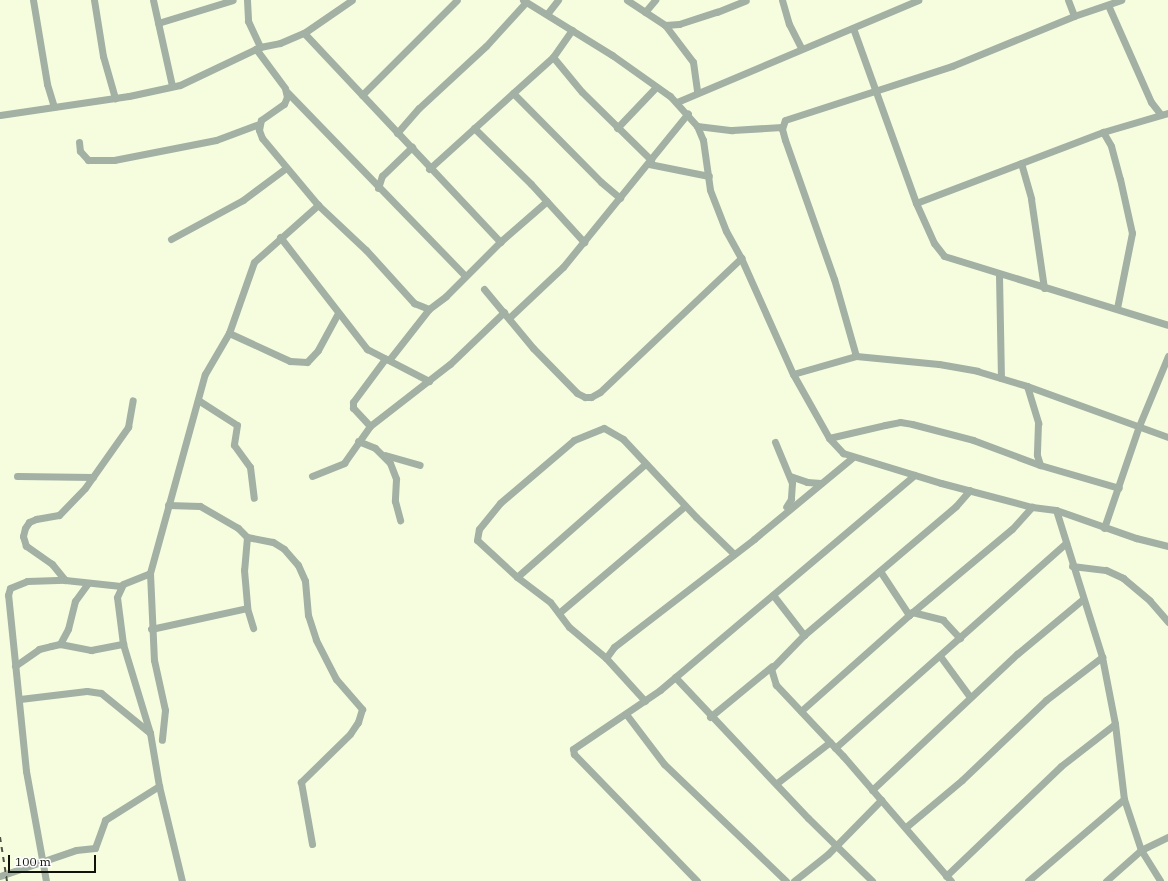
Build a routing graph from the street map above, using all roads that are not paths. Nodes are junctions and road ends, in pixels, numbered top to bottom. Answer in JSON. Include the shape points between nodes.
{"nodes":[{"id":1,"x":33,"y":0,"type":"edge"},
{"id":2,"x":94,"y":0,"type":"edge"},
{"id":3,"x":153,"y":0,"type":"edge"},
{"id":4,"x":233,"y":0,"type":"edge"},
{"id":5,"x":248,"y":0,"type":"edge"},
{"id":6,"x":352,"y":0,"type":"edge"},
{"id":7,"x":457,"y":0,"type":"edge"},
{"id":8,"x":558,"y":0,"type":"edge"},
{"id":9,"x":627,"y":0,"type":"edge"},
{"id":10,"x":655,"y":0,"type":"edge"},
{"id":11,"x":746,"y":0,"type":"edge"},
{"id":12,"x":782,"y":0,"type":"edge"},
{"id":13,"x":918,"y":0,"type":"edge"},
{"id":14,"x":1068,"y":0,"type":"edge"},
{"id":15,"x":1121,"y":0,"type":"edge"},
{"id":16,"x":524,"y":1,"type":"edge"},
{"id":17,"x":1108,"y":5,"type":"junction"},
{"id":18,"x":645,"y":12,"type":"junction"},
{"id":19,"x":547,"y":14,"type":"junction"},
{"id":20,"x":1074,"y":16,"type":"junction"},
{"id":21,"x":158,"y":23,"type":"junction"},
{"id":22,"x":665,"y":25,"type":"junction"},
{"id":23,"x":853,"y":28,"type":"junction"},
{"id":24,"x":572,"y":30,"type":"junction"},
{"id":25,"x":304,"y":33,"type":"junction"},
{"id":26,"x":258,"y":48,"type":"junction"},
{"id":27,"x":801,"y":48,"type":"junction"},
{"id":28,"x":553,"y":57,"type":"junction"},
{"id":29,"x":172,"y":86,"type":"junction"},
{"id":30,"x":656,"y":87,"type":"junction"},
{"id":31,"x":286,"y":92,"type":"junction"},
{"id":32,"x":697,"y":92,"type":"junction"},
{"id":33,"x":876,"y":92,"type":"junction"},
{"id":34,"x":513,"y":93,"type":"junction"},
{"id":35,"x":362,"y":94,"type":"junction"},
{"id":36,"x":115,"y":98,"type":"junction"},
{"id":37,"x":677,"y":102,"type":"junction"},
{"id":38,"x":54,"y":107,"type":"junction"},
{"id":39,"x":688,"y":113,"type":"junction"},
{"id":40,"x":1166,"y":114,"type":"edge"},
{"id":41,"x":0,"y":115,"type":"edge"},
{"id":42,"x":259,"y":124,"type":"junction"},
{"id":43,"x":697,"y":126,"type":"junction"},
{"id":44,"x":782,"y":127,"type":"junction"},
{"id":45,"x":474,"y":128,"type":"junction"},
{"id":46,"x":617,"y":128,"type":"junction"},
{"id":47,"x":1103,"y":132,"type":"junction"},
{"id":48,"x":397,"y":133,"type":"junction"},
{"id":49,"x":79,"y":142,"type":"dead end"},
{"id":50,"x":412,"y":147,"type":"junction"},
{"id":51,"x":650,"y":162,"type":"junction"},
{"id":52,"x":1021,"y":163,"type":"junction"},
{"id":53,"x":286,"y":168,"type":"junction"},
{"id":54,"x":429,"y":169,"type":"junction"},
{"id":55,"x":709,"y":176,"type":"junction"},
{"id":56,"x":378,"y":188,"type":"junction"},
{"id":57,"x":620,"y":198,"type":"junction"},
{"id":58,"x":547,"y":201,"type":"junction"},
{"id":59,"x":916,"y":203,"type":"junction"},
{"id":60,"x":318,"y":205,"type":"junction"},
{"id":61,"x":280,"y":237,"type":"junction"},
{"id":62,"x":171,"y":239,"type":"dead end"},
{"id":63,"x":500,"y":242,"type":"junction"},
{"id":64,"x":584,"y":242,"type":"junction"},
{"id":65,"x":741,"y":258,"type":"junction"},
{"id":66,"x":999,"y":275,"type":"junction"},
{"id":67,"x":465,"y":276,"type":"junction"},
{"id":68,"x":1044,"y":288,"type":"junction"},
{"id":69,"x":484,"y":289,"type":"dead end"},
{"id":70,"x":1117,"y":308,"type":"junction"},
{"id":71,"x":428,"y":309,"type":"junction"},
{"id":72,"x":504,"y":312,"type":"junction"},
{"id":73,"x":338,"y":313,"type":"junction"},
{"id":74,"x":509,"y":318,"type":"junction"},
{"id":75,"x":1168,"y":325,"type":"edge"},
{"id":76,"x":229,"y":333,"type":"junction"},
{"id":77,"x":856,"y":356,"type":"junction"},
{"id":78,"x":1168,"y":356,"type":"edge"},
{"id":79,"x":387,"y":360,"type":"junction"},
{"id":80,"x":793,"y":374,"type":"junction"},
{"id":81,"x":1001,"y":378,"type":"junction"},
{"id":82,"x":429,"y":382,"type":"junction"},
{"id":83,"x":1027,"y":386,"type":"junction"},
{"id":84,"x":133,"y":400,"type":"dead end"},
{"id":85,"x":198,"y":400,"type":"junction"},
{"id":86,"x":370,"y":426,"type":"junction"},
{"id":87,"x":1139,"y":426,"type":"junction"},
{"id":88,"x":1168,"y":437,"type":"edge"},
{"id":89,"x":829,"y":438,"type":"junction"},
{"id":90,"x":358,"y":441,"type":"junction"},
{"id":91,"x":775,"y":442,"type":"dead end"},
{"id":92,"x":385,"y":455,"type":"junction"},
{"id":93,"x":852,"y":458,"type":"junction"},
{"id":94,"x":645,"y":464,"type":"junction"},
{"id":95,"x":420,"y":465,"type":"dead end"},
{"id":96,"x":1040,"y":465,"type":"junction"},
{"id":97,"x":914,"y":475,"type":"junction"},
{"id":98,"x":17,"y":476,"type":"dead end"},
{"id":99,"x":93,"y":476,"type":"junction"},
{"id":100,"x":312,"y":476,"type":"dead end"},
{"id":101,"x":790,"y":476,"type":"junction"},
{"id":102,"x":821,"y":483,"type":"junction"},
{"id":103,"x":1119,"y":488,"type":"junction"},
{"id":104,"x":970,"y":490,"type":"junction"},
{"id":105,"x":254,"y":498,"type":"dead end"},
{"id":106,"x":168,"y":505,"type":"junction"},
{"id":107,"x":685,"y":506,"type":"junction"},
{"id":108,"x":1032,"y":506,"type":"junction"},
{"id":109,"x":1056,"y":510,"type":"junction"},
{"id":110,"x":777,"y":518,"type":"junction"},
{"id":111,"x":400,"y":520,"type":"dead end"},
{"id":112,"x":1104,"y":528,"type":"junction"},
{"id":113,"x":247,"y":537,"type":"junction"},
{"id":114,"x":1066,"y":544,"type":"junction"},
{"id":115,"x":1168,"y":546,"type":"edge"},
{"id":116,"x":734,"y":554,"type":"junction"},
{"id":117,"x":1072,"y":566,"type":"junction"},
{"id":118,"x":880,"y":571,"type":"junction"},
{"id":119,"x":150,"y":573,"type":"junction"},
{"id":120,"x":516,"y":577,"type":"junction"},
{"id":121,"x":65,"y":580,"type":"junction"},
{"id":122,"x":88,"y":583,"type":"junction"},
{"id":123,"x":121,"y":586,"type":"junction"},
{"id":124,"x":773,"y":595,"type":"junction"},
{"id":125,"x":1083,"y":599,"type":"junction"},
{"id":126,"x":247,"y":608,"type":"junction"},
{"id":127,"x":560,"y":612,"type":"junction"},
{"id":128,"x":911,"y":614,"type":"junction"},
{"id":129,"x":1168,"y":622,"type":"edge"},
{"id":130,"x":253,"y":628,"type":"dead end"},
{"id":131,"x":151,"y":629,"type":"junction"},
{"id":132,"x":804,"y":635,"type":"junction"},
{"id":133,"x":960,"y":638,"type":"junction"},
{"id":134,"x":60,"y":644,"type":"junction"},
{"id":135,"x":123,"y":644,"type":"junction"},
{"id":136,"x":940,"y":656,"type":"junction"},
{"id":137,"x":1102,"y":657,"type":"junction"},
{"id":138,"x":606,"y":658,"type":"junction"},
{"id":139,"x":15,"y":666,"type":"junction"},
{"id":140,"x":772,"y":666,"type":"junction"},
{"id":141,"x":674,"y":677,"type":"junction"},
{"id":142,"x":970,"y":698,"type":"junction"},
{"id":143,"x":20,"y":699,"type":"junction"},
{"id":144,"x":646,"y":701,"type":"junction"},
{"id":145,"x":801,"y":711,"type":"junction"},
{"id":146,"x":626,"y":714,"type":"junction"},
{"id":147,"x":710,"y":717,"type":"junction"},
{"id":148,"x":1115,"y":724,"type":"junction"},
{"id":149,"x":150,"y":734,"type":"junction"},
{"id":150,"x":162,"y":740,"type":"dead end"},
{"id":151,"x":833,"y":745,"type":"junction"},
{"id":152,"x":777,"y":783,"type":"junction"},
{"id":153,"x":159,"y":786,"type":"junction"},
{"id":154,"x":872,"y":790,"type":"junction"},
{"id":155,"x":1124,"y":799,"type":"junction"},
{"id":156,"x":881,"y":800,"type":"junction"},
{"id":157,"x":906,"y":827,"type":"junction"},
{"id":158,"x":1168,"y":837,"type":"edge"},
{"id":159,"x":312,"y":844,"type":"dead end"},
{"id":160,"x":836,"y":846,"type":"junction"},
{"id":161,"x":1141,"y":850,"type":"junction"},
{"id":162,"x":41,"y":862,"type":"junction"},
{"id":163,"x":0,"y":876,"type":"edge"},
{"id":164,"x":948,"y":878,"type":"edge"},
{"id":165,"x":46,"y":881,"type":"edge"},
{"id":166,"x":182,"y":881,"type":"edge"},
{"id":167,"x":697,"y":881,"type":"edge"},
{"id":168,"x":786,"y":881,"type":"edge"},
{"id":169,"x":794,"y":881,"type":"edge"},
{"id":170,"x":872,"y":881,"type":"edge"},
{"id":171,"x":1028,"y":881,"type":"edge"},
{"id":172,"x":1106,"y":881,"type":"edge"},
{"id":173,"x":1160,"y":881,"type":"edge"}],
"edges":[{"from":1,"to":38,"type":"street","via":[[47,84]]},
{"from":2,"to":36,"type":"street","via":[[103,56]]},
{"from":3,"to":21,"type":"street"},
{"from":4,"to":21,"type":"street"},
{"from":5,"to":26,"type":"street","via":[[248,21]]},
{"from":6,"to":25,"type":"street"},
{"from":7,"to":35,"type":"street"},
{"from":8,"to":19,"type":"street"},
{"from":9,"to":18,"type":"street"},
{"from":10,"to":18,"type":"street"},
{"from":11,"to":22,"type":"street","via":[[702,17]]},
{"from":12,"to":27,"type":"street","via":[[789,24]]},
{"from":13,"to":23,"type":"street"},
{"from":14,"to":20,"type":"street"},
{"from":15,"to":17,"type":"street"},
{"from":16,"to":19,"type":"street"},
{"from":16,"to":48,"type":"street","via":[[486,46],[419,108]]},
{"from":17,"to":20,"type":"street"},
{"from":17,"to":40,"type":"street","via":[[1151,102]]},
{"from":18,"to":22,"type":"street"},
{"from":19,"to":24,"type":"street"},
{"from":20,"to":33,"type":"street","via":[[952,66]]},
{"from":21,"to":29,"type":"street"},
{"from":22,"to":32,"type":"street","via":[[693,62]]},
{"from":23,"to":27,"type":"street"},
{"from":23,"to":33,"type":"street"},
{"from":24,"to":28,"type":"street"},
{"from":24,"to":30,"type":"street"},
{"from":25,"to":26,"type":"street","via":[[280,43]]},
{"from":25,"to":35,"type":"street"},
{"from":26,"to":29,"type":"street"},
{"from":26,"to":31,"type":"street"},
{"from":27,"to":32,"type":"street"},
{"from":28,"to":34,"type":"street"},
{"from":28,"to":46,"type":"street","via":[[567,76]]},
{"from":29,"to":36,"type":"street"},
{"from":30,"to":37,"type":"street"},
{"from":30,"to":46,"type":"street"},
{"from":31,"to":42,"type":"street","via":[[284,104]]},
{"from":31,"to":56,"type":"street"},
{"from":32,"to":37,"type":"street"},
{"from":33,"to":44,"type":"street","via":[[785,120]]},
{"from":33,"to":59,"type":"street"},
{"from":34,"to":45,"type":"street"},
{"from":34,"to":57,"type":"street"},
{"from":35,"to":48,"type":"street"},
{"from":36,"to":38,"type":"street"},
{"from":37,"to":39,"type":"street"},
{"from":38,"to":41,"type":"street"},
{"from":39,"to":43,"type":"street"},
{"from":39,"to":51,"type":"street"},
{"from":40,"to":47,"type":"street"},
{"from":42,"to":49,"type":"street","via":[[216,140],[114,160],[88,160],[80,151]]},
{"from":42,"to":53,"type":"street","via":[[262,138]]},
{"from":43,"to":44,"type":"street","via":[[732,130]]},
{"from":43,"to":55,"type":"street","via":[[703,140]]},
{"from":44,"to":77,"type":"street","via":[[794,171],[836,286]]},
{"from":45,"to":54,"type":"street"},
{"from":45,"to":58,"type":"street"},
{"from":46,"to":51,"type":"street"},
{"from":47,"to":52,"type":"street"},
{"from":47,"to":70,"type":"street","via":[[1111,146],[1132,233]]},
{"from":48,"to":50,"type":"street"},
{"from":50,"to":54,"type":"street"},
{"from":50,"to":56,"type":"street","via":[[382,176]]},
{"from":51,"to":55,"type":"street"},
{"from":51,"to":57,"type":"street"},
{"from":52,"to":59,"type":"street"},
{"from":52,"to":68,"type":"street","via":[[1032,199]]},
{"from":53,"to":60,"type":"street"},
{"from":53,"to":62,"type":"street","via":[[243,200]]},
{"from":54,"to":63,"type":"street"},
{"from":55,"to":65,"type":"street","via":[[716,208]]},
{"from":56,"to":67,"type":"street"},
{"from":57,"to":64,"type":"street"},
{"from":58,"to":63,"type":"street"},
{"from":58,"to":64,"type":"street"},
{"from":59,"to":66,"type":"street","via":[[934,243],[944,256]]},
{"from":60,"to":61,"type":"street"},
{"from":60,"to":71,"type":"street","via":[[366,250],[414,304]]},
{"from":61,"to":73,"type":"street"},
{"from":61,"to":76,"type":"street","via":[[254,262]]},
{"from":63,"to":67,"type":"street"},
{"from":64,"to":74,"type":"street","via":[[563,267]]},
{"from":65,"to":74,"type":"street","via":[[600,392],[591,397],[577,393],[533,348]]},
{"from":65,"to":80,"type":"street"},
{"from":66,"to":68,"type":"street"},
{"from":66,"to":81,"type":"street"},
{"from":67,"to":71,"type":"street","via":[[446,296]]},
{"from":68,"to":70,"type":"street"},
{"from":69,"to":72,"type":"street"},
{"from":70,"to":75,"type":"street"},
{"from":71,"to":79,"type":"street"},
{"from":72,"to":74,"type":"street"},
{"from":72,"to":82,"type":"street"},
{"from":73,"to":76,"type":"street","via":[[318,350],[307,362],[290,361]]},
{"from":73,"to":79,"type":"street","via":[[367,349]]},
{"from":76,"to":85,"type":"street","via":[[205,374]]},
{"from":77,"to":80,"type":"street"},
{"from":77,"to":81,"type":"street","via":[[939,364]]},
{"from":78,"to":87,"type":"street"},
{"from":79,"to":82,"type":"street"},
{"from":79,"to":86,"type":"street","via":[[365,383],[352,404]]},
{"from":80,"to":89,"type":"street"},
{"from":81,"to":83,"type":"street"},
{"from":82,"to":86,"type":"street"},
{"from":83,"to":87,"type":"street"},
{"from":83,"to":96,"type":"street","via":[[1038,423],[1037,455]]},
{"from":84,"to":99,"type":"street","via":[[128,427]]},
{"from":85,"to":105,"type":"street","via":[[237,426],[234,445],[250,466]]},
{"from":85,"to":106,"type":"street"},
{"from":86,"to":90,"type":"street"},
{"from":87,"to":88,"type":"street"},
{"from":87,"to":103,"type":"street"},
{"from":89,"to":93,"type":"street","via":[[843,453]]},
{"from":89,"to":96,"type":"street","via":[[900,422],[973,440]]},
{"from":90,"to":92,"type":"street"},
{"from":90,"to":100,"type":"street","via":[[344,463]]},
{"from":91,"to":101,"type":"street"},
{"from":92,"to":95,"type":"street"},
{"from":92,"to":111,"type":"street","via":[[396,479],[395,501]]},
{"from":93,"to":97,"type":"street"},
{"from":93,"to":102,"type":"street"},
{"from":94,"to":107,"type":"street"},
{"from":94,"to":120,"type":"street"},
{"from":94,"to":120,"type":"street","via":[[617,434],[604,428],[598,429],[574,440],[500,503],[482,524],[476,537]]},
{"from":96,"to":103,"type":"street"},
{"from":97,"to":104,"type":"street"},
{"from":97,"to":124,"type":"street"},
{"from":98,"to":99,"type":"street"},
{"from":99,"to":121,"type":"street","via":[[59,515],[29,522],[25,528],[23,536],[26,546],[52,564]]},
{"from":101,"to":102,"type":"street","via":[[807,482]]},
{"from":101,"to":110,"type":"street","via":[[792,499]]},
{"from":102,"to":110,"type":"street"},
{"from":103,"to":112,"type":"street"},
{"from":104,"to":108,"type":"street"},
{"from":104,"to":118,"type":"street","via":[[956,506]]},
{"from":106,"to":113,"type":"street","via":[[200,506],[238,528]]},
{"from":106,"to":119,"type":"street"},
{"from":107,"to":116,"type":"street"},
{"from":107,"to":127,"type":"street"},
{"from":108,"to":109,"type":"street"},
{"from":108,"to":128,"type":"street","via":[[1012,530]]},
{"from":109,"to":112,"type":"street"},
{"from":109,"to":114,"type":"street"},
{"from":110,"to":116,"type":"street"},
{"from":112,"to":115,"type":"street"},
{"from":113,"to":126,"type":"street","via":[[244,570]]},
{"from":113,"to":159,"type":"street","via":[[273,542],[284,548],[298,565],[306,581],[308,615],[316,640],[336,679],[362,709],[358,722],[350,734],[301,782]]},
{"from":114,"to":117,"type":"street"},
{"from":114,"to":133,"type":"street"},
{"from":116,"to":138,"type":"street","via":[[614,647]]},
{"from":117,"to":125,"type":"street"},
{"from":117,"to":129,"type":"street","via":[[1106,570],[1123,578],[1150,601]]},
{"from":118,"to":128,"type":"street"},
{"from":118,"to":132,"type":"street"},
{"from":119,"to":123,"type":"street"},
{"from":119,"to":131,"type":"street"},
{"from":120,"to":127,"type":"street"},
{"from":121,"to":122,"type":"street"},
{"from":121,"to":139,"type":"street","via":[[27,581],[10,588],[7,601]]},
{"from":122,"to":123,"type":"street"},
{"from":122,"to":134,"type":"street","via":[[75,601],[68,629]]},
{"from":123,"to":135,"type":"street","via":[[116,600]]},
{"from":124,"to":132,"type":"street"},
{"from":124,"to":141,"type":"street"},
{"from":125,"to":137,"type":"street"},
{"from":125,"to":142,"type":"street","via":[[1040,633]]},
{"from":126,"to":130,"type":"street"},
{"from":126,"to":131,"type":"street"},
{"from":127,"to":138,"type":"street","via":[[569,627]]},
{"from":128,"to":133,"type":"street","via":[[943,620]]},
{"from":128,"to":145,"type":"street"},
{"from":131,"to":150,"type":"street","via":[[156,674],[165,706]]},
{"from":132,"to":140,"type":"street"},
{"from":133,"to":136,"type":"street"},
{"from":134,"to":135,"type":"street","via":[[91,650]]},
{"from":134,"to":139,"type":"street","via":[[39,649]]},
{"from":135,"to":149,"type":"street"},
{"from":136,"to":142,"type":"street"},
{"from":136,"to":151,"type":"street"},
{"from":137,"to":148,"type":"street"},
{"from":137,"to":157,"type":"street","via":[[1046,700],[962,780]]},
{"from":138,"to":144,"type":"street"},
{"from":139,"to":143,"type":"street"},
{"from":140,"to":145,"type":"street","via":[[774,682]]},
{"from":140,"to":147,"type":"street"},
{"from":141,"to":144,"type":"street"},
{"from":141,"to":147,"type":"street"},
{"from":142,"to":154,"type":"street"},
{"from":143,"to":149,"type":"street","via":[[87,691],[101,693]]},
{"from":143,"to":162,"type":"street","via":[[26,771]]},
{"from":144,"to":146,"type":"street"},
{"from":145,"to":151,"type":"street"},
{"from":146,"to":167,"type":"street","via":[[573,749],[573,753]]},
{"from":146,"to":168,"type":"street","via":[[652,751],[668,768]]},
{"from":147,"to":152,"type":"street"},
{"from":148,"to":155,"type":"street"},
{"from":148,"to":164,"type":"street","via":[[1061,766]]},
{"from":149,"to":153,"type":"street"},
{"from":151,"to":152,"type":"street"},
{"from":151,"to":154,"type":"street"},
{"from":152,"to":160,"type":"street"},
{"from":153,"to":162,"type":"street","via":[[105,820],[95,848],[76,850]]},
{"from":153,"to":166,"type":"street"},
{"from":154,"to":156,"type":"street"},
{"from":155,"to":161,"type":"street"},
{"from":155,"to":171,"type":"street"},
{"from":156,"to":157,"type":"street"},
{"from":156,"to":160,"type":"street"},
{"from":157,"to":164,"type":"street"},
{"from":158,"to":161,"type":"street"},
{"from":160,"to":169,"type":"street"},
{"from":160,"to":170,"type":"street"},
{"from":161,"to":172,"type":"street"},
{"from":161,"to":173,"type":"street"},
{"from":162,"to":163,"type":"street"},
{"from":162,"to":165,"type":"street"}]}
